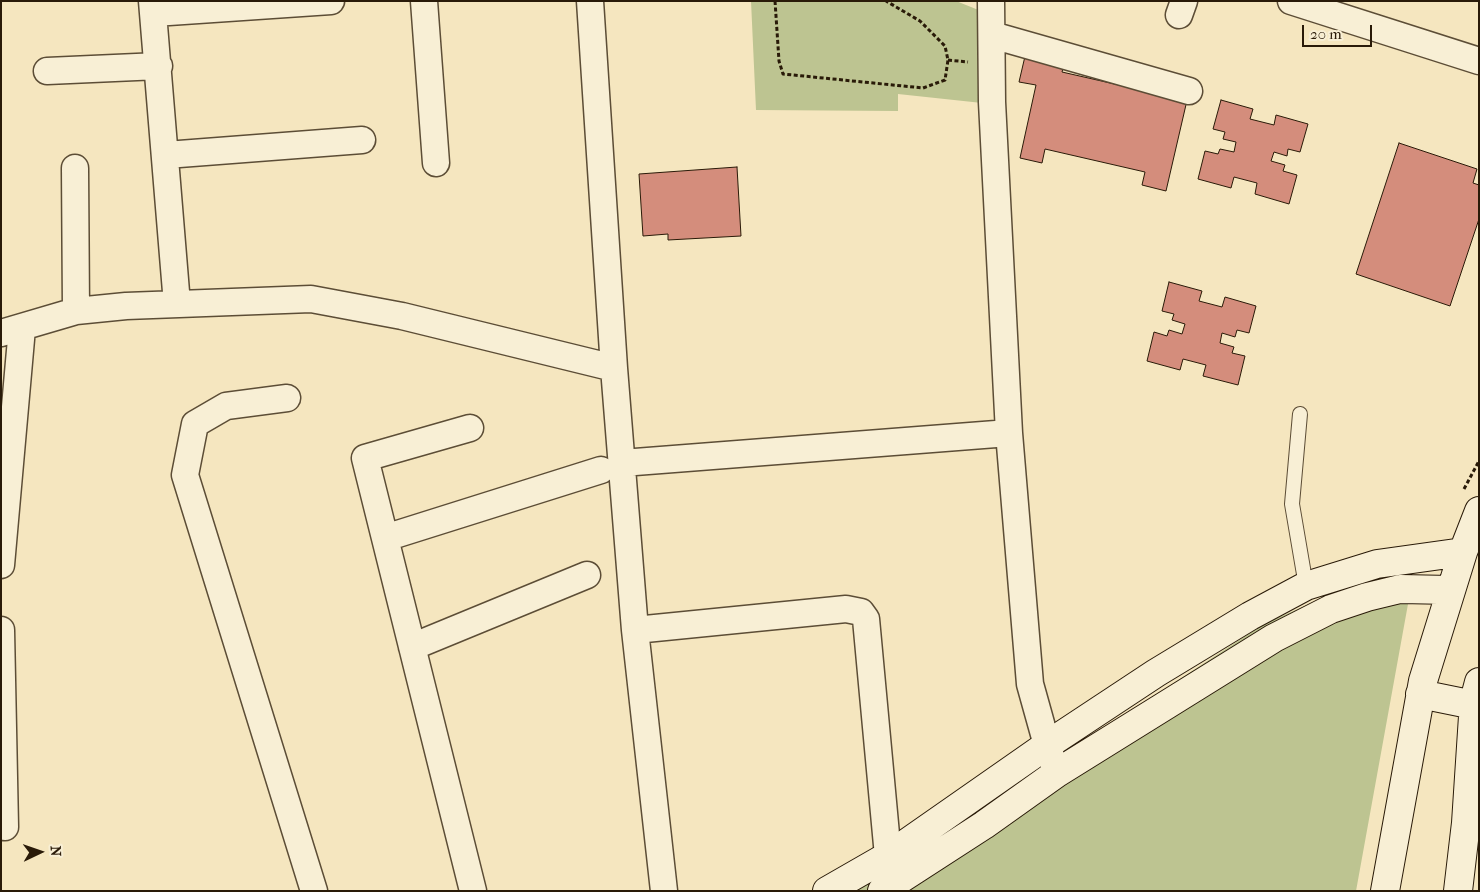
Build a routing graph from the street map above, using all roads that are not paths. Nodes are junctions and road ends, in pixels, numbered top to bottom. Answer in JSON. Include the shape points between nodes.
{"nodes":[{"id":1,"x":331,"y":1,"type":"edge"},
{"id":2,"x":424,"y":1,"type":"edge"},
{"id":3,"x":590,"y":1,"type":"edge"},
{"id":4,"x":991,"y":1,"type":"edge"},
{"id":5,"x":1291,"y":1,"type":"edge"},
{"id":6,"x":153,"y":7,"type":"edge"},
{"id":7,"x":992,"y":35,"type":"junction"},
{"id":8,"x":1479,"y":61,"type":"edge"},
{"id":9,"x":159,"y":66,"type":"junction"},
{"id":10,"x":47,"y":71,"type":"dead end"},
{"id":11,"x":1189,"y":91,"type":"dead end"},
{"id":12,"x":362,"y":140,"type":"dead end"},
{"id":13,"x":166,"y":155,"type":"junction"},
{"id":14,"x":436,"y":163,"type":"dead end"},
{"id":15,"x":75,"y":168,"type":"dead end"},
{"id":16,"x":177,"y":304,"type":"junction"},
{"id":17,"x":76,"y":311,"type":"junction"},
{"id":18,"x":12,"y":330,"type":"edge"},
{"id":19,"x":614,"y":368,"type":"junction"},
{"id":20,"x":288,"y":398,"type":"dead end"},
{"id":21,"x":1300,"y":414,"type":"dead end"},
{"id":22,"x":470,"y":428,"type":"dead end"},
{"id":23,"x":1008,"y":433,"type":"junction"},
{"id":24,"x":612,"y":467,"type":"junction"},
{"id":25,"x":1479,"y":512,"type":"edge"},
{"id":26,"x":385,"y":538,"type":"junction"},
{"id":27,"x":1463,"y":552,"type":"junction"},
{"id":28,"x":1,"y":565,"type":"edge"},
{"id":29,"x":586,"y":574,"type":"dead end"},
{"id":30,"x":1306,"y":586,"type":"junction"},
{"id":31,"x":1451,"y":590,"type":"junction"},
{"id":32,"x":1,"y":630,"type":"edge"},
{"id":33,"x":635,"y":630,"type":"junction"},
{"id":34,"x":412,"y":647,"type":"junction"},
{"id":35,"x":1476,"y":693,"type":"edge"},
{"id":36,"x":1420,"y":694,"type":"junction"},
{"id":37,"x":1047,"y":745,"type":"junction"},
{"id":38,"x":1057,"y":773,"type":"junction"},
{"id":39,"x":4,"y":827,"type":"dead end"},
{"id":40,"x":888,"y":856,"type":"junction"},
{"id":41,"x":314,"y":891,"type":"edge"},
{"id":42,"x":473,"y":891,"type":"edge"},
{"id":43,"x":664,"y":891,"type":"edge"},
{"id":44,"x":827,"y":891,"type":"edge"},
{"id":45,"x":882,"y":891,"type":"edge"},
{"id":46,"x":1385,"y":891,"type":"edge"},
{"id":47,"x":1458,"y":891,"type":"edge"}],
"edges":[{"from":1,"to":6,"type":"street"},
{"from":2,"to":14,"type":"street"},
{"from":3,"to":19,"type":"street"},
{"from":4,"to":7,"type":"street"},
{"from":5,"to":8,"type":"street"},
{"from":6,"to":9,"type":"street"},
{"from":7,"to":11,"type":"street"},
{"from":7,"to":23,"type":"street","via":[[992,102]]},
{"from":9,"to":10,"type":"street"},
{"from":9,"to":13,"type":"street"},
{"from":12,"to":13,"type":"street"},
{"from":13,"to":16,"type":"street"},
{"from":15,"to":17,"type":"street"},
{"from":16,"to":17,"type":"street"},
{"from":16,"to":19,"type":"street","via":[[311,299],[411,318]]},
{"from":17,"to":18,"type":"street"},
{"from":18,"to":28,"type":"street"},
{"from":19,"to":24,"type":"street"},
{"from":20,"to":41,"type":"street","via":[[226,406],[195,424],[185,475]]},
{"from":21,"to":30,"type":"lane","via":[[1292,504]]},
{"from":22,"to":26,"type":"street","via":[[365,458]]},
{"from":23,"to":24,"type":"street"},
{"from":23,"to":37,"type":"street","via":[[1030,684]]},
{"from":24,"to":26,"type":"street"},
{"from":24,"to":33,"type":"street"},
{"from":25,"to":27,"type":"street"},
{"from":26,"to":34,"type":"street"},
{"from":27,"to":30,"type":"street","via":[[1377,564]]},
{"from":27,"to":31,"type":"street"},
{"from":29,"to":34,"type":"street"},
{"from":30,"to":37,"type":"street","via":[[1171,663]]},
{"from":31,"to":36,"type":"street"},
{"from":31,"to":38,"type":"street","via":[[1400,589],[1331,609],[1274,638]]},
{"from":32,"to":39,"type":"street"},
{"from":33,"to":40,"type":"street","via":[[846,609],[861,612],[866,619]]},
{"from":33,"to":43,"type":"street"},
{"from":34,"to":42,"type":"street"},
{"from":35,"to":36,"type":"street"},
{"from":35,"to":47,"type":"street"},
{"from":36,"to":46,"type":"street"},
{"from":37,"to":38,"type":"street"},
{"from":37,"to":40,"type":"street"},
{"from":38,"to":45,"type":"street"},
{"from":40,"to":44,"type":"street"}]}
